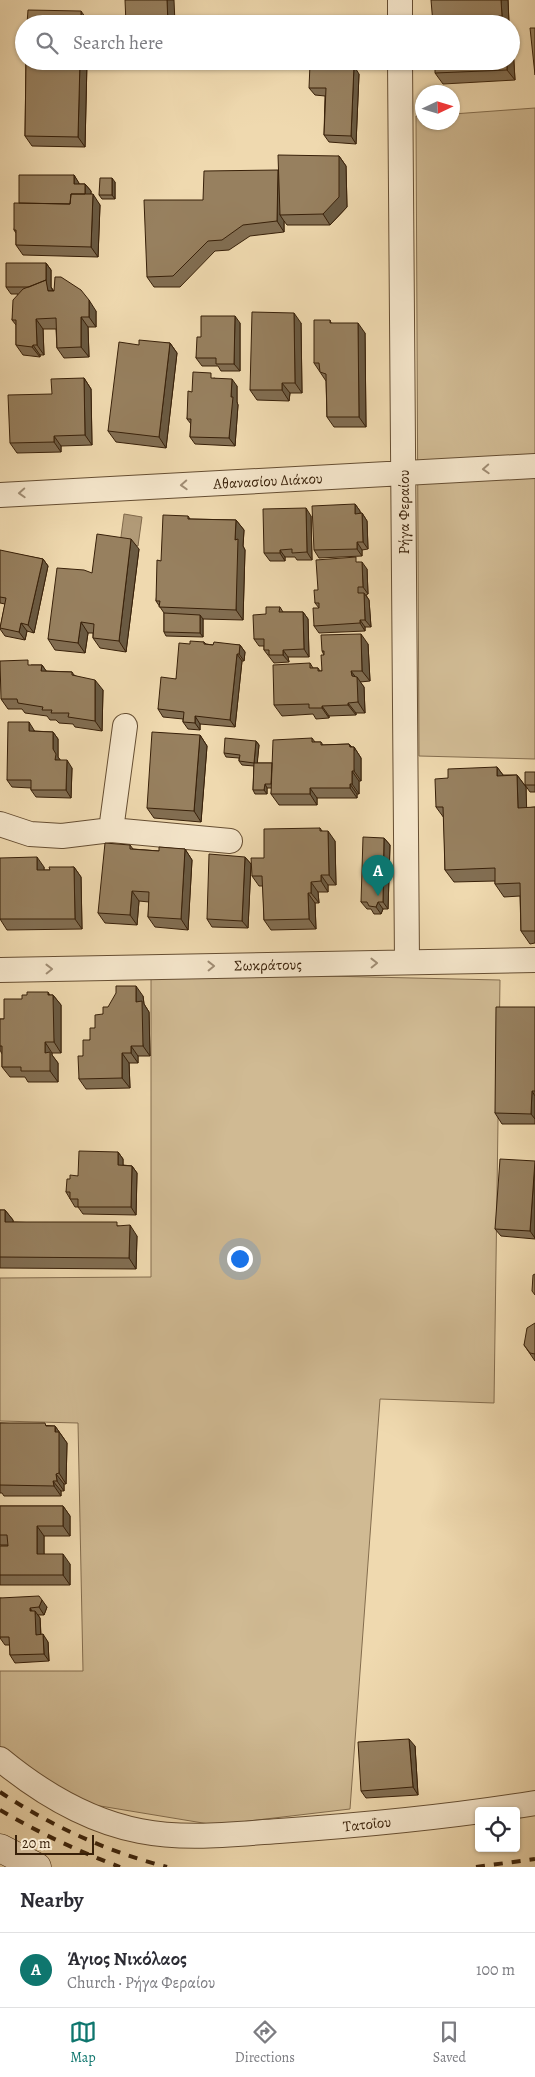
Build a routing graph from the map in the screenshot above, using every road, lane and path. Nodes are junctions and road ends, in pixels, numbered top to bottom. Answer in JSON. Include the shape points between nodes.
{"nodes":[{"id":1,"x":400,"y":0,"type":"edge"},
{"id":2,"x":400,"y":15,"type":"edge"},
{"id":3,"x":400,"y":70,"type":"edge"},
{"id":4,"x":535,"y":466,"type":"edge"},
{"id":5,"x":404,"y":474,"type":"junction"},
{"id":6,"x":0,"y":495,"type":"edge"},
{"id":7,"x":125,"y":726,"type":"dead end"},
{"id":8,"x":0,"y":824,"type":"edge"},
{"id":9,"x":112,"y":830,"type":"junction"},
{"id":10,"x":230,"y":841,"type":"dead end"},
{"id":11,"x":535,"y":960,"type":"edge"},
{"id":12,"x":407,"y":962,"type":"junction"},
{"id":13,"x":0,"y":970,"type":"edge"},
{"id":14,"x":0,"y":1759,"type":"edge"},
{"id":15,"x":535,"y":1802,"type":"edge"},
{"id":16,"x":0,"y":1848,"type":"edge"},
{"id":17,"x":37,"y":1867,"type":"edge"}],
"edges":[{"from":1,"to":2,"type":"street"},
{"from":3,"to":5,"type":"street","name":"Ρήγα Φεραίου"},
{"from":4,"to":5,"type":"street","name":"Αθανασίου Διάκου","one_way":true},
{"from":5,"to":6,"type":"street","name":"Αθανασίου Διάκου","one_way":true},
{"from":5,"to":12,"type":"street","name":"Ρήγα Φεραίου"},
{"from":7,"to":9,"type":"street"},
{"from":8,"to":9,"type":"street","via":[[30,834],[62,836]]},
{"from":9,"to":10,"type":"street"},
{"from":11,"to":12,"type":"street","name":"Σωκράτους"},
{"from":13,"to":12,"type":"street","name":"Σωκράτους","one_way":true},
{"from":14,"to":15,"type":"street","name":"Τατοΐου","via":[[17,1773],[93,1818],[140,1831],[198,1837],[358,1826]]},
{"from":16,"to":17,"type":"street"}]}
